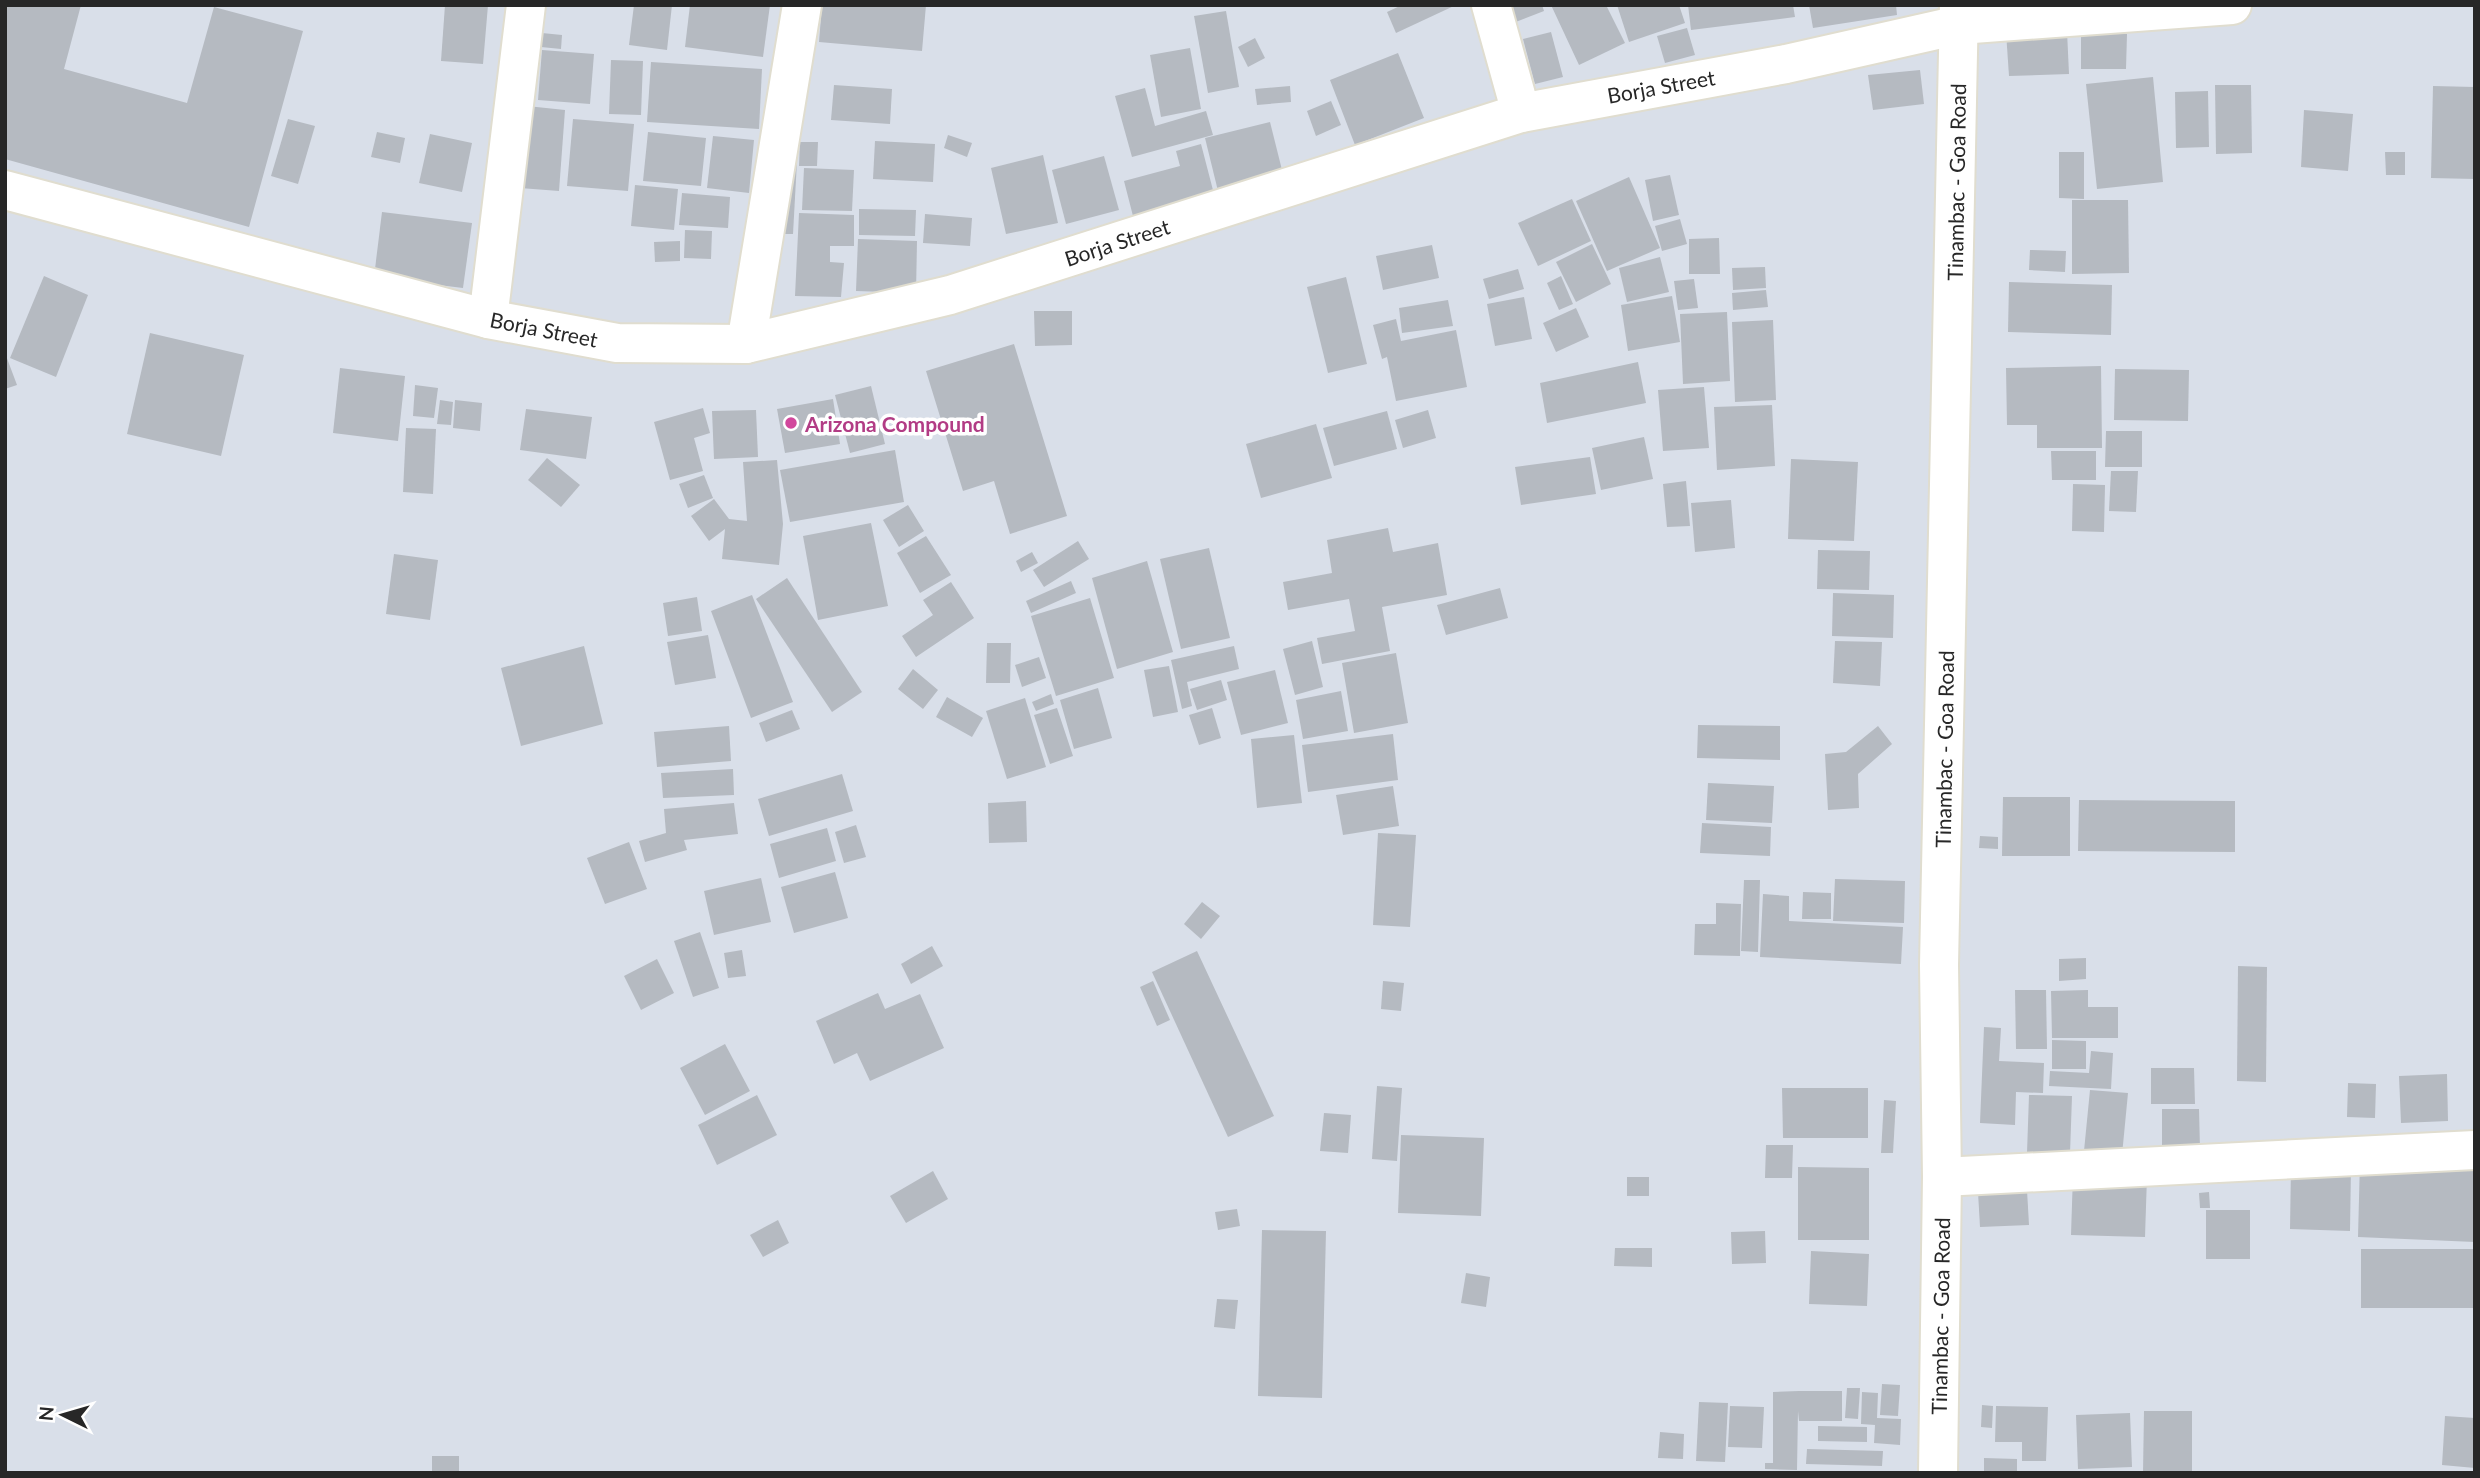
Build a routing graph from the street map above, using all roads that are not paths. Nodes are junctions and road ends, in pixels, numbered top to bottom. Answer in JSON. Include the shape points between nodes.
{"nodes":[{"id":1,"x":526,"y":5,"type":"edge"},
{"id":2,"x":802,"y":5,"type":"edge"},
{"id":3,"x":1491,"y":5,"type":"edge"},
{"id":4,"x":2232,"y":5,"type":"edge"},
{"id":5,"x":1959,"y":15,"type":"edge"},
{"id":6,"x":1521,"y":114,"type":"junction"},
{"id":7,"x":5,"y":190,"type":"edge"},
{"id":8,"x":488,"y":319,"type":"junction"},
{"id":9,"x":746,"y":344,"type":"junction"},
{"id":10,"x":2475,"y":1150,"type":"edge"},
{"id":11,"x":1942,"y":1177,"type":"junction"},
{"id":12,"x":1938,"y":1473,"type":"edge"}],
"edges":[{"from":1,"to":8,"type":"street"},
{"from":2,"to":9,"type":"street"},
{"from":3,"to":6,"type":"street"},
{"from":4,"to":5,"type":"street","name":"Borja Street"},
{"from":5,"to":6,"type":"street","name":"Borja Street","via":[[1786,64]]},
{"from":5,"to":11,"type":"street","name":"Tinambac - Goa Road","via":[[1939,965]]},
{"from":6,"to":9,"type":"street","name":"Borja Street","via":[[950,295]]},
{"from":7,"to":8,"type":"street","name":"Borja Street"},
{"from":8,"to":9,"type":"street","name":"Borja Street","via":[[617,344]]},
{"from":10,"to":11,"type":"street"},
{"from":11,"to":12,"type":"street","name":"Tinambac - Goa Road"}]}
